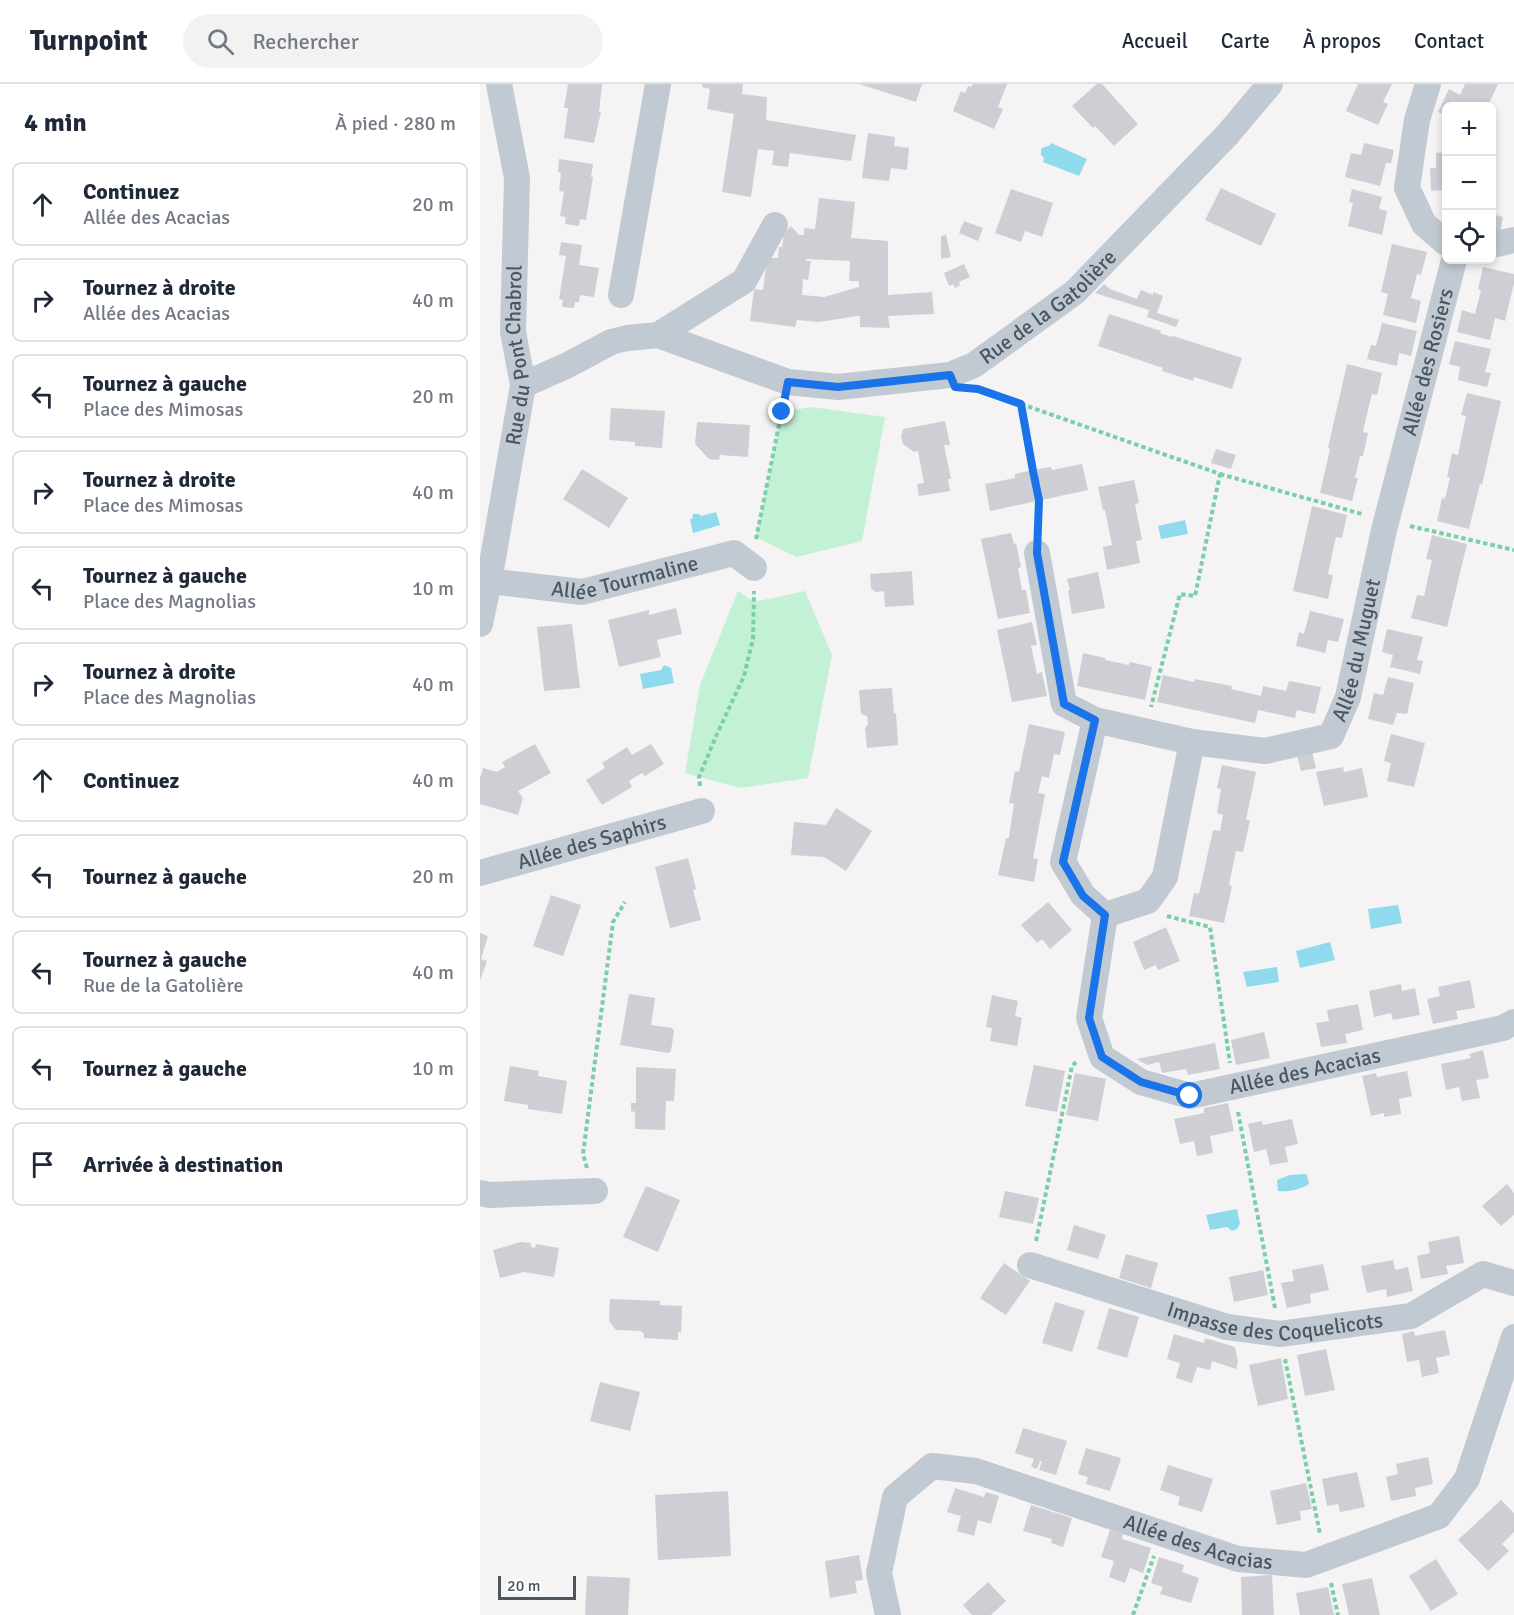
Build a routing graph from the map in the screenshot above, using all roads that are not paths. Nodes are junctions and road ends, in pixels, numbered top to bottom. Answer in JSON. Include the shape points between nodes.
{"nodes":[{"id":1,"x":500,"y":84,"type":"edge"},
{"id":2,"x":658,"y":84,"type":"edge"},
{"id":3,"x":1270,"y":84,"type":"edge"},
{"id":4,"x":1428,"y":84,"type":"edge"},
{"id":5,"x":774,"y":225,"type":"dead end"},
{"id":6,"x":1442,"y":239,"type":"edge"},
{"id":7,"x":1514,"y":240,"type":"edge"},
{"id":8,"x":1496,"y":244,"type":"edge"},
{"id":9,"x":1453,"y":264,"type":"edge"},
{"id":10,"x":621,"y":295,"type":"dead end"},
{"id":11,"x":658,"y":335,"type":"junction"},
{"id":12,"x":523,"y":385,"type":"junction"},
{"id":13,"x":1385,"y":526,"type":"joint"},
{"id":14,"x":1037,"y":553,"type":"road end"},
{"id":15,"x":754,"y":568,"type":"road end"},
{"id":16,"x":489,"y":581,"type":"junction"},
{"id":17,"x":480,"y":624,"type":"edge"},
{"id":18,"x":1095,"y":720,"type":"junction"},
{"id":19,"x":1192,"y":742,"type":"junction"},
{"id":20,"x":702,"y":811,"type":"road end"},
{"id":21,"x":480,"y":873,"type":"edge"},
{"id":22,"x":1105,"y":915,"type":"junction"},
{"id":23,"x":1514,"y":1022,"type":"edge"},
{"id":24,"x":595,"y":1191,"type":"road end"},
{"id":25,"x":480,"y":1193,"type":"edge"},
{"id":26,"x":1030,"y":1265,"type":"dead end"},
{"id":27,"x":1514,"y":1283,"type":"edge"},
{"id":28,"x":1514,"y":1337,"type":"edge"},
{"id":29,"x":888,"y":1615,"type":"edge"}],
"edges":[{"from":1,"to":12,"type":"street","name":"Rue du Pont Chabrol","via":[[517,178],[513,332]]},
{"from":2,"to":10,"type":"street"},
{"from":3,"to":11,"type":"street","name":"Rue de la Gatolière","via":[[1228,134],[1075,292],[974,365],[950,375],[838,387],[788,382]]},
{"from":4,"to":6,"type":"street","via":[[1417,120],[1407,188],[1425,224]]},
{"from":5,"to":11,"type":"street","via":[[744,281]]},
{"from":7,"to":8,"type":"street"},
{"from":9,"to":13,"type":"street","name":"Allée des Rosiers"},
{"from":11,"to":12,"type":"street","name":"Rue de la Gatolière","via":[[611,342]]},
{"from":12,"to":16,"type":"street","name":"Rue du Pont Chabrol"},
{"from":13,"to":19,"type":"street","name":"Allée du Muguet","via":[[1348,697],[1331,736],[1265,751]]},
{"from":14,"to":18,"type":"street","via":[[1064,704]]},
{"from":15,"to":16,"type":"street","name":"Allée Tourmaline","via":[[734,553],[582,592]]},
{"from":16,"to":17,"type":"street","name":"Rue du Pont Chabrol"},
{"from":18,"to":19,"type":"street"},
{"from":18,"to":22,"type":"street","via":[[1063,862],[1083,896]]},
{"from":19,"to":22,"type":"street","via":[[1165,877],[1148,901]]},
{"from":20,"to":21,"type":"street","name":"Allée des Saphirs"},
{"from":22,"to":23,"type":"street","name":"Allée des Acacias","via":[[1089,1018],[1102,1057],[1141,1082],[1190,1096],[1503,1028]]},
{"from":24,"to":25,"type":"street"},
{"from":26,"to":27,"type":"street","name":"Impasse des Coquelicots","via":[[1227,1327],[1280,1334],[1411,1316],[1483,1274]]},
{"from":28,"to":29,"type":"street","name":"Allée des Acacias","via":[[1467,1479],[1439,1516],[1306,1565],[1238,1559],[976,1470],[932,1466],[895,1497],[879,1573]]}]}
